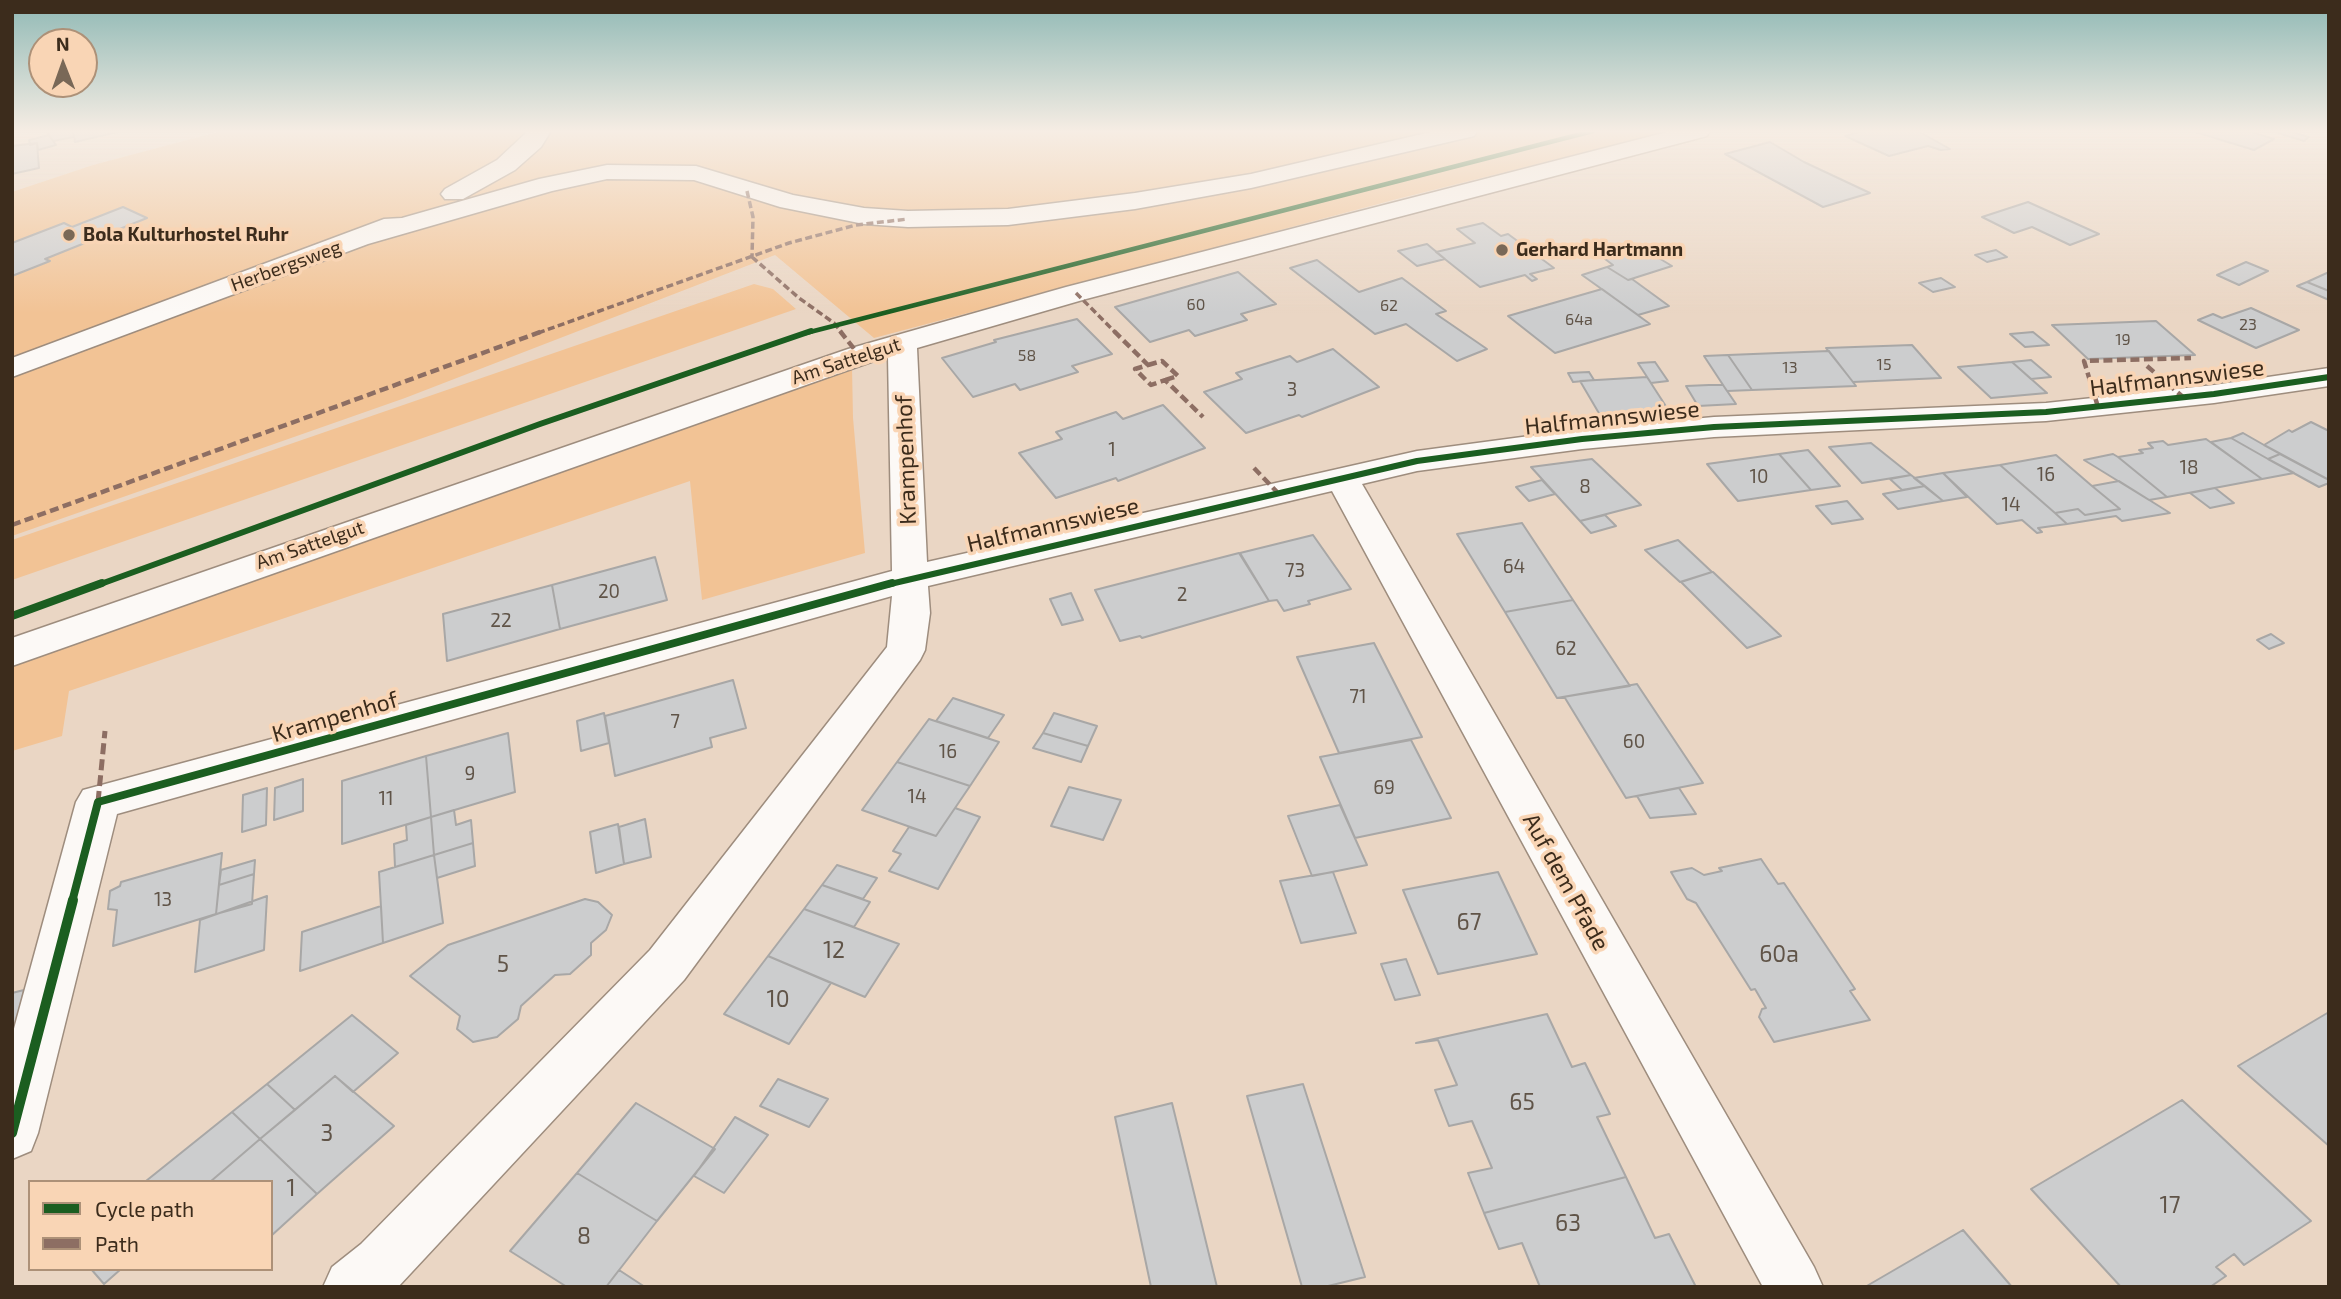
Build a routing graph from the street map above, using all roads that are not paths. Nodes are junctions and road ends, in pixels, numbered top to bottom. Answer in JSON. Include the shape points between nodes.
{"nodes":[{"id":1,"x":457,"y":192,"type":"edge"},
{"id":2,"x":522,"y":192,"type":"edge"},
{"id":3,"x":756,"y":192,"type":"edge"},
{"id":4,"x":1189,"y":192,"type":"edge"},
{"id":5,"x":1466,"y":192,"type":"edge"},
{"id":6,"x":369,"y":236,"type":"junction"},
{"id":7,"x":902,"y":343,"type":"junction"},
{"id":8,"x":12,"y":368,"type":"edge"},
{"id":9,"x":2329,"y":377,"type":"edge"},
{"id":10,"x":1341,"y":477,"type":"junction"},
{"id":11,"x":911,"y":578,"type":"junction"},
{"id":12,"x":12,"y":652,"type":"edge"},
{"id":13,"x":12,"y":1133,"type":"edge"},
{"id":14,"x":352,"y":1287,"type":"edge"},
{"id":15,"x":1794,"y":1287,"type":"edge"}],
"edges":[{"from":1,"to":6,"type":"street","name":"Herbergsweg"},
{"from":2,"to":6,"type":"street"},
{"from":3,"to":4,"type":"street","via":[[864,216],[908,219],[1009,217]]},
{"from":5,"to":7,"type":"street","name":"Am Sattelgut"},
{"from":6,"to":8,"type":"street","name":"Herbergsweg"},
{"from":7,"to":11,"type":"street","name":"Krampenhof"},
{"from":7,"to":12,"type":"street","name":"Am Sattelgut"},
{"from":9,"to":10,"type":"street","name":"Halfmannswiese","via":[[2046,412],[1807,421],[1582,439],[1417,461]]},
{"from":10,"to":11,"type":"street","name":"Halfmannswiese"},
{"from":10,"to":15,"type":"street","name":"Auf dem Pfade"},
{"from":11,"to":13,"type":"street","name":"Krampenhof","via":[[98,802]]},
{"from":11,"to":14,"type":"street","name":"Krampenhof","via":[[911,629],[906,650],[667,965],[381,1264]]}]}
